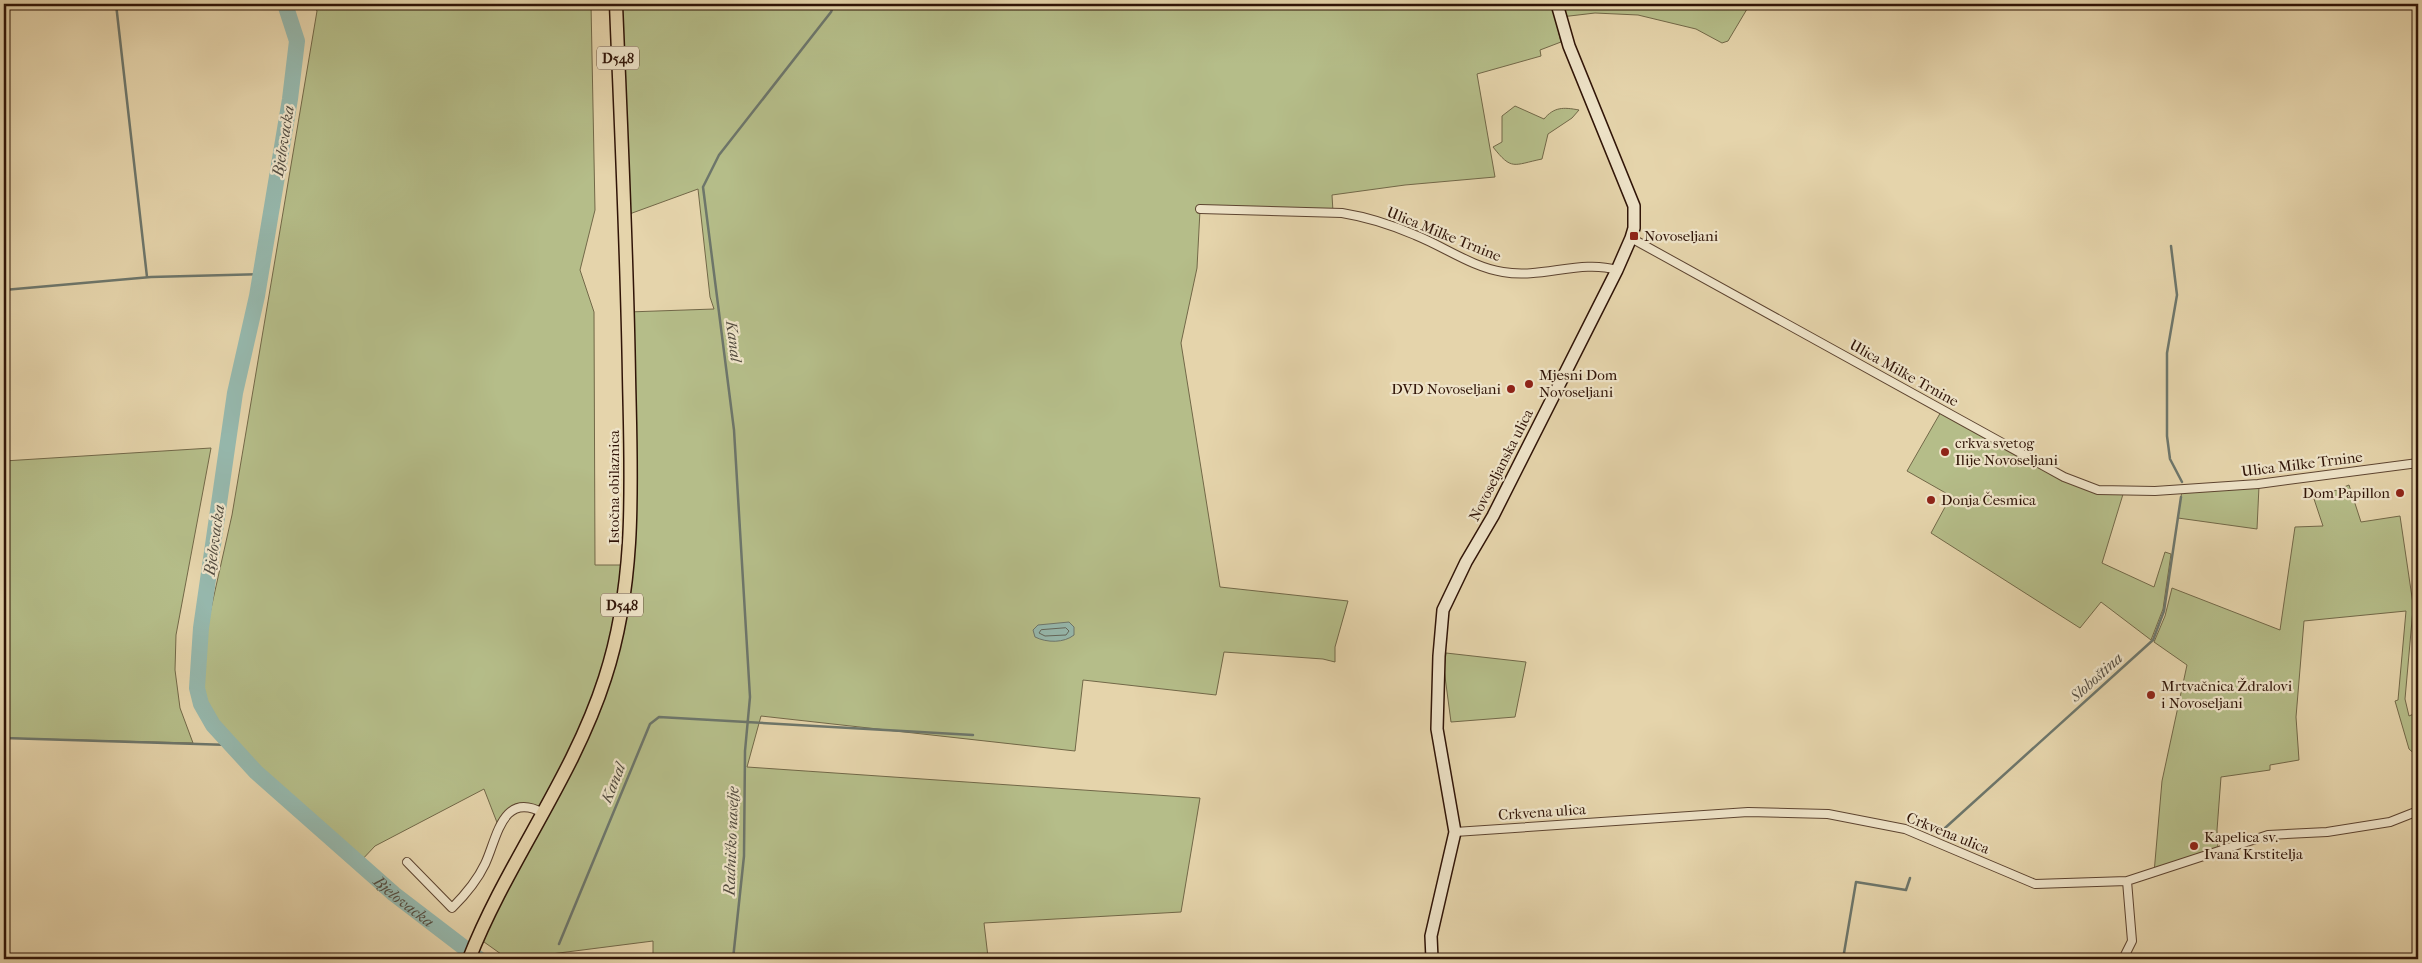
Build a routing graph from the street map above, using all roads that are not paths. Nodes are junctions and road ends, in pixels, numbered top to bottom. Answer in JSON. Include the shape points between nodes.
{"nodes":[{"id":1,"x":616,"y":4,"type":"edge"},
{"id":2,"x":1557,"y":4,"type":"edge"},
{"id":3,"x":1200,"y":209,"type":"dead end"},
{"id":4,"x":1631,"y":238,"type":"junction"},
{"id":5,"x":1617,"y":270,"type":"junction"},
{"id":6,"x":2418,"y":463,"type":"edge"},
{"id":7,"x":2418,"y":812,"type":"edge"},
{"id":8,"x":543,"y":813,"type":"junction"},
{"id":9,"x":1454,"y":832,"type":"junction"},
{"id":10,"x":407,"y":862,"type":"dead end"},
{"id":11,"x":2127,"y":881,"type":"junction"},
{"id":12,"x":469,"y":959,"type":"edge"},
{"id":13,"x":1432,"y":959,"type":"edge"},
{"id":14,"x":2123,"y":959,"type":"edge"}],
"edges":[{"from":1,"to":8,"type":"main road","name":"Istočna obilaznica","number":"D548","via":[[628,321],[632,510],[629,565],[606,676],[587,729]]},
{"from":2,"to":4,"type":"main road","name":"Novoseljanska ulica","via":[[1569,46],[1634,206]]},
{"from":3,"to":5,"type":"street","name":"Ulica Milke Trnine","via":[[1342,212],[1415,235],[1476,265],[1503,272],[1552,273],[1603,266]]},
{"from":4,"to":5,"type":"main road","name":"Novoseljanska ulica"},
{"from":4,"to":6,"type":"street","name":"Ulica Milke Trnine","via":[[2064,477],[2098,490],[2175,490],[2258,484]]},
{"from":5,"to":9,"type":"main road","name":"Novoseljanska ulica","via":[[1443,610],[1438,729]]},
{"from":7,"to":11,"type":"street","name":"Crkvena ulica","via":[[2390,822],[2327,832],[2268,836]]},
{"from":8,"to":10,"type":"street","via":[[535,808],[522,808],[504,817],[477,879],[452,908]]},
{"from":8,"to":12,"type":"main road","name":"Istočna obilaznica","number":"D548"},
{"from":9,"to":11,"type":"street","name":"Crkvena ulica","via":[[1748,812],[1828,814],[1905,829],[2035,884]]},
{"from":9,"to":13,"type":"main road","name":"Novoseljanska ulica","via":[[1431,936]]},
{"from":11,"to":14,"type":"street","via":[[2132,940]]}]}
